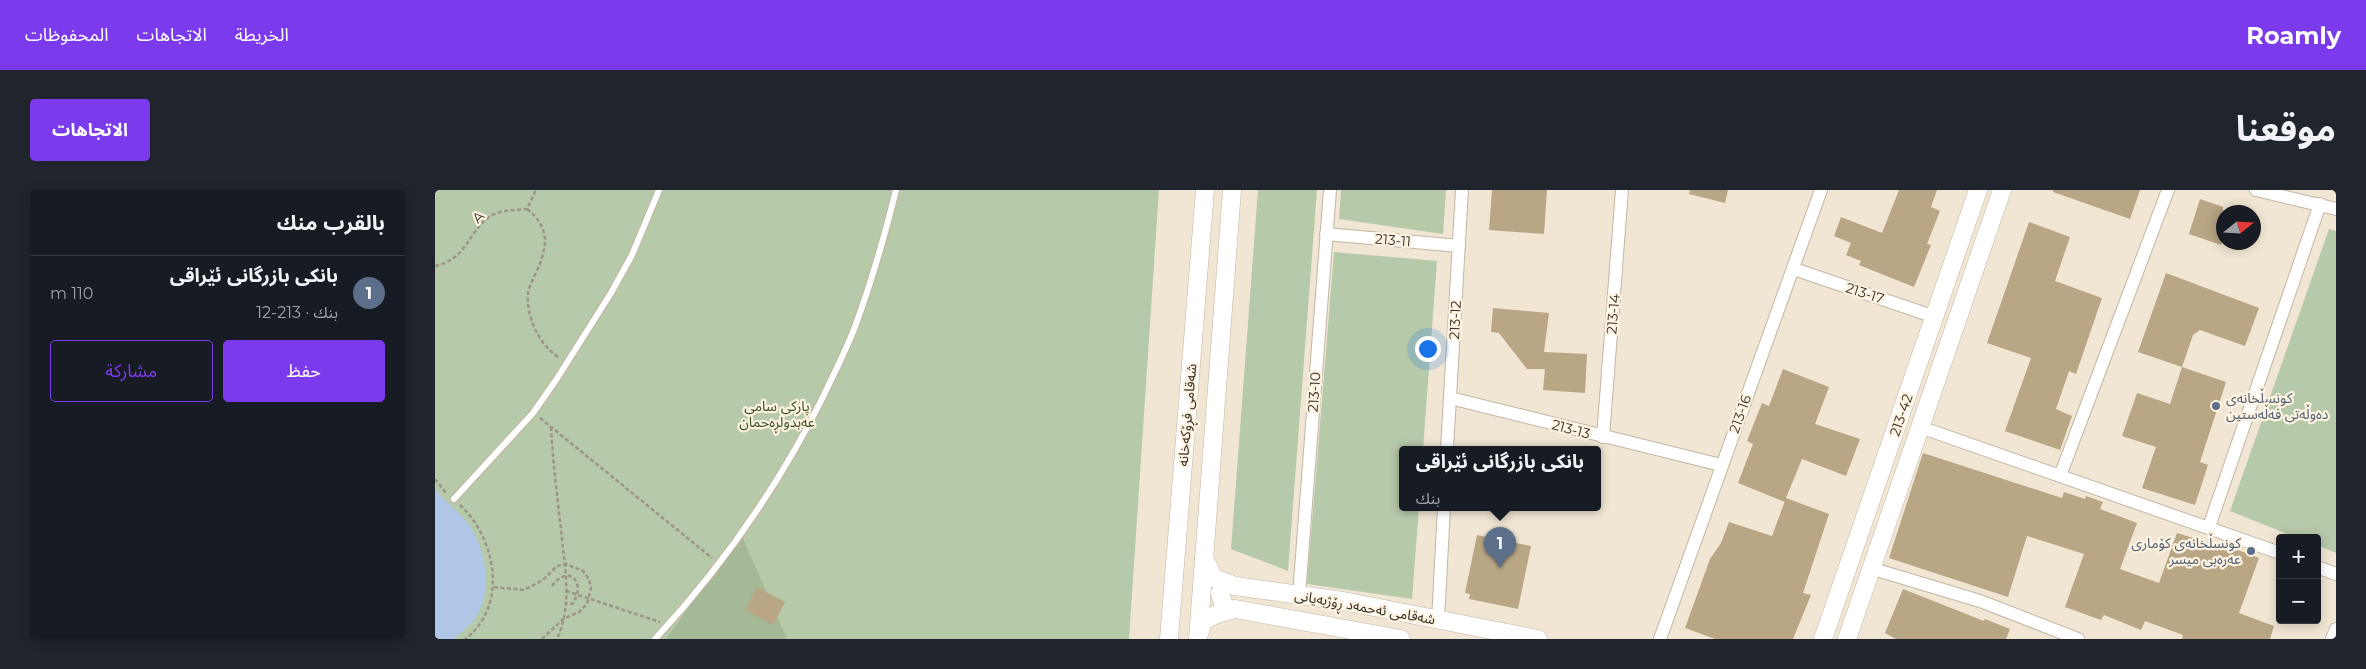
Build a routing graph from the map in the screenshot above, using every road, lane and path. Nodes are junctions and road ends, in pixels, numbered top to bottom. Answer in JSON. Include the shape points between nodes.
{"nodes":[{"id":1,"x":536,"y":190,"type":"edge"},
{"id":2,"x":659,"y":190,"type":"edge"},
{"id":3,"x":896,"y":190,"type":"edge"},
{"id":4,"x":1205,"y":190,"type":"edge"},
{"id":5,"x":1232,"y":190,"type":"edge"},
{"id":6,"x":1330,"y":190,"type":"edge"},
{"id":7,"x":1462,"y":190,"type":"edge"},
{"id":8,"x":1622,"y":190,"type":"edge"},
{"id":9,"x":1821,"y":190,"type":"edge"},
{"id":10,"x":1978,"y":190,"type":"edge"},
{"id":11,"x":2002,"y":190,"type":"edge"},
{"id":12,"x":2168,"y":190,"type":"edge"},
{"id":13,"x":2256,"y":190,"type":"edge"},
{"id":14,"x":2320,"y":204,"type":"junction"},
{"id":15,"x":2336,"y":208,"type":"edge"},
{"id":16,"x":527,"y":209,"type":"junction"},
{"id":17,"x":1326,"y":234,"type":"junction"},
{"id":18,"x":1459,"y":246,"type":"junction"},
{"id":19,"x":435,"y":266,"type":"edge"},
{"id":20,"x":1794,"y":270,"type":"junction"},
{"id":21,"x":1935,"y":317,"type":"junction"},
{"id":22,"x":566,"y":363,"type":"junction"},
{"id":23,"x":1450,"y":398,"type":"junction"},
{"id":24,"x":533,"y":413,"type":"junction"},
{"id":25,"x":551,"y":427,"type":"junction"},
{"id":26,"x":1920,"y":427,"type":"junction"},
{"id":27,"x":1603,"y":437,"type":"junction"},
{"id":28,"x":1447,"y":446,"type":"edge"},
{"id":29,"x":1721,"y":465,"type":"junction"},
{"id":30,"x":2060,"y":476,"type":"junction"},
{"id":31,"x":435,"y":479,"type":"edge"},
{"id":32,"x":454,"y":500,"type":"junction"},
{"id":33,"x":1444,"y":511,"type":"edge"},
{"id":34,"x":2209,"y":527,"type":"junction"},
{"id":35,"x":2276,"y":552,"type":"edge"},
{"id":36,"x":1204,"y":558,"type":"junction"},
{"id":37,"x":719,"y":563,"type":"junction"},
{"id":38,"x":566,"y":564,"type":"junction"},
{"id":39,"x":1870,"y":568,"type":"junction"},
{"id":40,"x":2321,"y":568,"type":"edge"},
{"id":41,"x":2336,"y":574,"type":"edge"},
{"id":42,"x":567,"y":575,"type":"junction"},
{"id":43,"x":1230,"y":584,"type":"junction"},
{"id":44,"x":552,"y":586,"type":"dead end"},
{"id":45,"x":494,"y":588,"type":"junction"},
{"id":46,"x":566,"y":591,"type":"junction"},
{"id":47,"x":578,"y":595,"type":"junction"},
{"id":48,"x":1299,"y":595,"type":"junction"},
{"id":49,"x":589,"y":598,"type":"junction"},
{"id":50,"x":565,"y":603,"type":"junction"},
{"id":51,"x":1228,"y":610,"type":"junction"},
{"id":52,"x":563,"y":619,"type":"junction"},
{"id":53,"x":1438,"y":620,"type":"junction"},
{"id":54,"x":669,"y":625,"type":"junction"},
{"id":55,"x":2336,"y":629,"type":"edge"},
{"id":56,"x":1198,"y":638,"type":"edge"},
{"id":57,"x":465,"y":639,"type":"edge"},
{"id":58,"x":542,"y":639,"type":"edge"},
{"id":59,"x":557,"y":639,"type":"edge"},
{"id":60,"x":655,"y":639,"type":"edge"},
{"id":61,"x":1169,"y":639,"type":"edge"},
{"id":62,"x":1401,"y":639,"type":"edge"},
{"id":63,"x":1538,"y":639,"type":"edge"},
{"id":64,"x":1660,"y":639,"type":"edge"},
{"id":65,"x":1823,"y":639,"type":"edge"},
{"id":66,"x":1847,"y":639,"type":"edge"},
{"id":67,"x":2078,"y":639,"type":"edge"},
{"id":68,"x":2332,"y":639,"type":"edge"}],
"edges":[{"from":1,"to":16,"type":"path"},
{"from":2,"to":22,"type":"lane","via":[[620,278]]},
{"from":3,"to":37,"type":"lane","via":[[855,326],[830,381],[766,499]]},
{"from":4,"to":61,"type":"street","name":"شەقامی فڕۆکەخانە"},
{"from":5,"to":36,"type":"street","name":"شەقامی فڕۆکەخانە"},
{"from":6,"to":17,"type":"street","name":"213-10"},
{"from":7,"to":18,"type":"street","name":"213-12"},
{"from":8,"to":27,"type":"street","name":"213-14"},
{"from":9,"to":20,"type":"street","name":"213-16"},
{"from":10,"to":21,"type":"street","name":"213-42"},
{"from":11,"to":26,"type":"street","name":"213-42"},
{"from":12,"to":30,"type":"street"},
{"from":13,"to":14,"type":"street"},
{"from":14,"to":15,"type":"street"},
{"from":14,"to":34,"type":"street"},
{"from":16,"to":19,"type":"path","name":"A","via":[[507,210],[489,217],[464,250],[448,263]]},
{"from":16,"to":22,"type":"path","via":[[539,219],[545,236],[544,255],[528,292],[532,316],[540,340]]},
{"from":17,"to":18,"type":"street","name":"213-11"},
{"from":17,"to":48,"type":"street","name":"213-10"},
{"from":18,"to":23,"type":"street","name":"213-12"},
{"from":20,"to":21,"type":"street","name":"213-17"},
{"from":20,"to":29,"type":"street","name":"213-16"},
{"from":21,"to":65,"type":"street","name":"213-42"},
{"from":22,"to":24,"type":"lane"},
{"from":23,"to":27,"type":"street","name":"213-13"},
{"from":23,"to":28,"type":"street","name":"213-12"},
{"from":24,"to":25,"type":"path"},
{"from":24,"to":32,"type":"lane"},
{"from":25,"to":37,"type":"path"},
{"from":25,"to":38,"type":"path"},
{"from":26,"to":30,"type":"street"},
{"from":26,"to":39,"type":"street","name":"213-42"},
{"from":27,"to":29,"type":"street","name":"213-13"},
{"from":29,"to":64,"type":"street","name":"213-16"},
{"from":30,"to":34,"type":"street"},
{"from":31,"to":32,"type":"path"},
{"from":32,"to":45,"type":"path","via":[[478,526],[485,541],[493,569]]},
{"from":33,"to":53,"type":"street"},
{"from":34,"to":35,"type":"street"},
{"from":36,"to":43,"type":"street","name":"شەقامی ئەحمەد ڕۆژبەیانی","via":[[1214,578]]},
{"from":36,"to":56,"type":"street","name":"شەقامی فڕۆکەخانە"},
{"from":37,"to":54,"type":"lane"},
{"from":38,"to":42,"type":"path"},
{"from":38,"to":45,"type":"path","via":[[557,566],[543,580],[525,590]]},
{"from":38,"to":49,"type":"path","via":[[579,567],[589,579]]},
{"from":39,"to":66,"type":"street","name":"213-42"},
{"from":39,"to":67,"type":"street","via":[[1980,601]]},
{"from":40,"to":41,"type":"street"},
{"from":42,"to":44,"type":"path","via":[[559,577]]},
{"from":42,"to":46,"type":"path"},
{"from":42,"to":47,"type":"path","via":[[576,580]]},
{"from":43,"to":48,"type":"street","name":"شەقامی ئەحمەد ڕۆژبەیانی"},
{"from":43,"to":51,"type":"street","via":[[1220,592]]},
{"from":45,"to":57,"type":"path","via":[[484,616]]},
{"from":46,"to":47,"type":"path"},
{"from":46,"to":50,"type":"path"},
{"from":47,"to":49,"type":"path"},
{"from":47,"to":50,"type":"path","via":[[572,604]]},
{"from":48,"to":53,"type":"street","name":"شەقامی ئەحمەد ڕۆژبەیانی"},
{"from":49,"to":52,"type":"path","via":[[579,612]]},
{"from":49,"to":54,"type":"path"},
{"from":50,"to":52,"type":"path"},
{"from":51,"to":56,"type":"street","name":"شەقامی ئەحمەد ڕۆژبەیانی","via":[[1203,621]]},
{"from":51,"to":62,"type":"street","name":"شەقامی ئەحمەد ڕۆژبەیانی"},
{"from":52,"to":58,"type":"path"},
{"from":52,"to":59,"type":"path"},
{"from":53,"to":63,"type":"street","name":"شەقامی ئەحمەد ڕۆژبەیانی"},
{"from":54,"to":60,"type":"lane"},
{"from":55,"to":68,"type":"street"}]}
